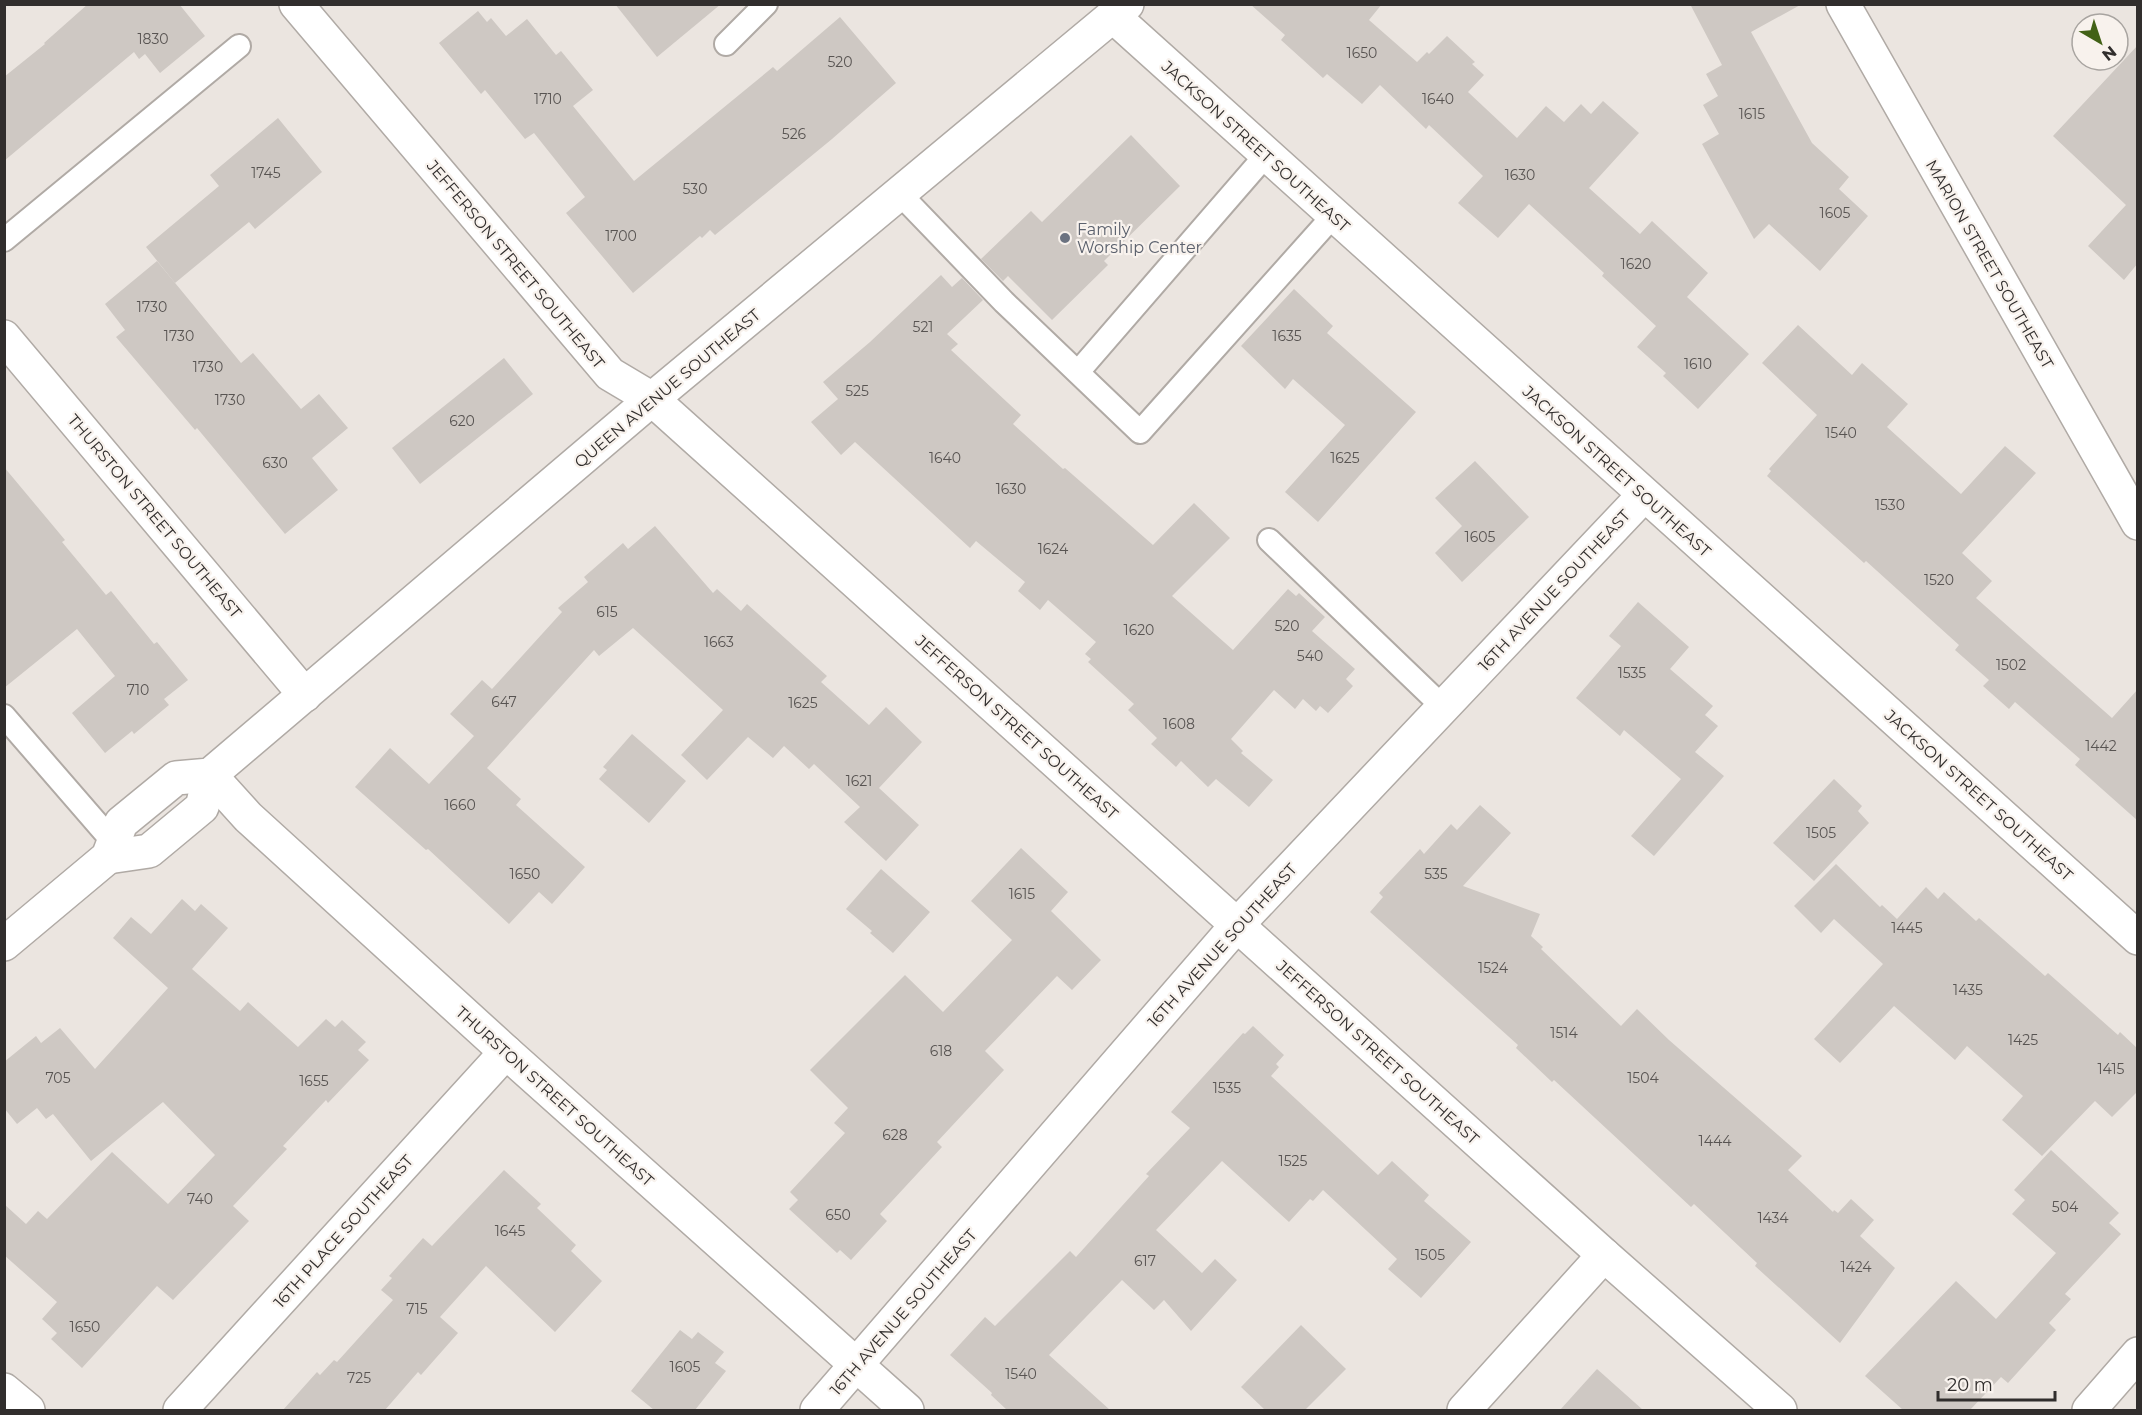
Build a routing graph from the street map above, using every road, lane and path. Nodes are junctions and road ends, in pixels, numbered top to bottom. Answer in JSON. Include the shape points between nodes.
{"nodes":[{"id":1,"x":296,"y":4,"type":"edge"},
{"id":2,"x":766,"y":4,"type":"edge"},
{"id":3,"x":1843,"y":4,"type":"edge"},
{"id":4,"x":1112,"y":8,"type":"edge"},
{"id":5,"x":726,"y":44,"type":"dead end"},
{"id":6,"x":239,"y":46,"type":"dead end"},
{"id":7,"x":1266,"y":155,"type":"junction"},
{"id":8,"x":899,"y":193,"type":"junction"},
{"id":9,"x":1333,"y":216,"type":"junction"},
{"id":10,"x":4,"y":240,"type":"edge"},
{"id":11,"x":4,"y":337,"type":"edge"},
{"id":12,"x":1078,"y":372,"type":"junction"},
{"id":13,"x":652,"y":399,"type":"junction"},
{"id":14,"x":1644,"y":495,"type":"junction"},
{"id":15,"x":2138,"y":523,"type":"edge"},
{"id":16,"x":1269,"y":540,"type":"dead end"},
{"id":17,"x":305,"y":695,"type":"junction"},
{"id":18,"x":1443,"y":707,"type":"junction"},
{"id":19,"x":4,"y":716,"type":"edge"},
{"id":20,"x":210,"y":775,"type":"junction"},
{"id":21,"x":115,"y":851,"type":"junction"},
{"id":22,"x":1237,"y":925,"type":"junction"},
{"id":23,"x":2138,"y":938,"type":"edge"},
{"id":24,"x":4,"y":944,"type":"edge"},
{"id":25,"x":506,"y":1052,"type":"junction"},
{"id":26,"x":1604,"y":1255,"type":"junction"},
{"id":27,"x":2138,"y":1354,"type":"edge"},
{"id":28,"x":857,"y":1366,"type":"junction"},
{"id":29,"x":4,"y":1390,"type":"edge"},
{"id":30,"x":28,"y":1410,"type":"edge"},
{"id":31,"x":180,"y":1410,"type":"edge"},
{"id":32,"x":818,"y":1410,"type":"edge"},
{"id":33,"x":907,"y":1410,"type":"edge"},
{"id":34,"x":1464,"y":1410,"type":"edge"},
{"id":35,"x":1780,"y":1410,"type":"edge"},
{"id":36,"x":2089,"y":1410,"type":"edge"}],
"edges":[{"from":1,"to":13,"type":"street","name":"JEFFERSON STREET SOUTHEAST","via":[[610,374]]},
{"from":2,"to":5,"type":"lane"},
{"from":3,"to":15,"type":"street","name":"MARION STREET SOUTHEAST"},
{"from":4,"to":7,"type":"street","name":"JACKSON STREET SOUTHEAST"},
{"from":4,"to":8,"type":"street","name":"QUEEN AVENUE SOUTHEAST"},
{"from":6,"to":10,"type":"lane"},
{"from":7,"to":9,"type":"street","name":"JACKSON STREET SOUTHEAST"},
{"from":7,"to":12,"type":"lane"},
{"from":8,"to":12,"type":"lane"},
{"from":8,"to":13,"type":"street","name":"QUEEN AVENUE SOUTHEAST"},
{"from":9,"to":12,"type":"lane","via":[[1140,432]]},
{"from":9,"to":14,"type":"street","name":"JACKSON STREET SOUTHEAST"},
{"from":11,"to":17,"type":"street","name":"THURSTON STREET SOUTHEAST"},
{"from":13,"to":17,"type":"street","name":"QUEEN AVENUE SOUTHEAST"},
{"from":13,"to":22,"type":"street","name":"JEFFERSON STREET SOUTHEAST"},
{"from":14,"to":18,"type":"street","name":"16TH AVENUE SOUTHEAST"},
{"from":14,"to":23,"type":"street","name":"JACKSON STREET SOUTHEAST"},
{"from":16,"to":18,"type":"lane"},
{"from":17,"to":20,"type":"street","name":"QUEEN AVENUE SOUTHEAST"},
{"from":18,"to":22,"type":"street","name":"16TH AVENUE SOUTHEAST"},
{"from":19,"to":21,"type":"lane"},
{"from":20,"to":21,"type":"street","via":[[176,778],[121,823]]},
{"from":20,"to":25,"type":"street","name":"THURSTON STREET SOUTHEAST","via":[[248,817]]},
{"from":21,"to":24,"type":"street"},
{"from":22,"to":26,"type":"street","name":"JEFFERSON STREET SOUTHEAST"},
{"from":22,"to":28,"type":"street","name":"16TH AVENUE SOUTHEAST"},
{"from":25,"to":28,"type":"street","name":"THURSTON STREET SOUTHEAST"},
{"from":25,"to":31,"type":"street","name":"16TH PLACE SOUTHEAST"},
{"from":26,"to":34,"type":"street"},
{"from":26,"to":35,"type":"street","name":"JEFFERSON STREET SOUTHEAST"},
{"from":27,"to":36,"type":"street"},
{"from":28,"to":32,"type":"street","name":"16TH AVENUE SOUTHEAST"},
{"from":28,"to":33,"type":"street","name":"THURSTON STREET SOUTHEAST"},
{"from":29,"to":30,"type":"street"}]}
